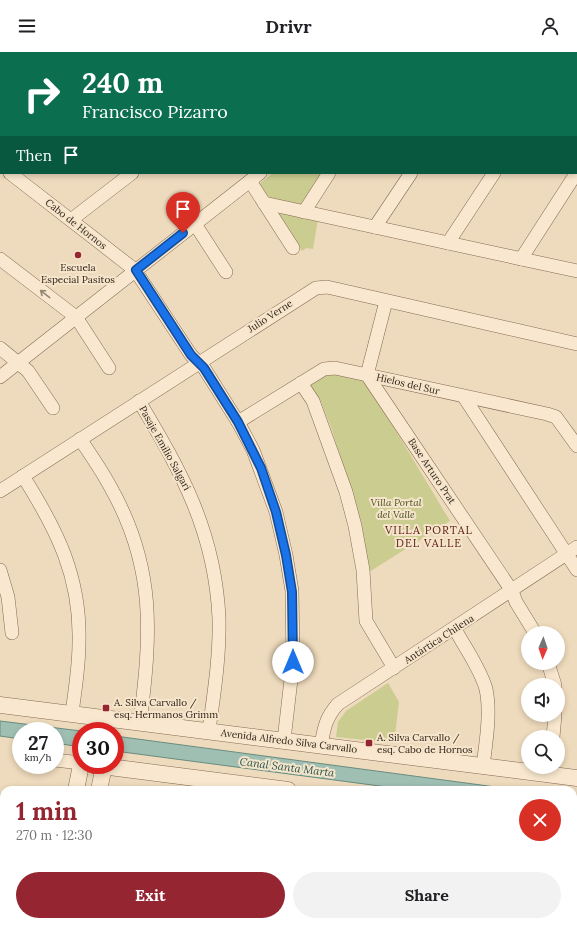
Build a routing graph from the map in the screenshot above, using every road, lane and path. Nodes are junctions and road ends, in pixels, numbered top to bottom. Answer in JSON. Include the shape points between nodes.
{"nodes":[{"id":1,"x":14,"y":174,"type":"edge"},
{"id":2,"x":131,"y":174,"type":"edge"},
{"id":3,"x":259,"y":174,"type":"edge"},
{"id":4,"x":328,"y":174,"type":"edge"},
{"id":5,"x":410,"y":174,"type":"edge"},
{"id":6,"x":493,"y":174,"type":"edge"},
{"id":7,"x":576,"y":174,"type":"edge"},
{"id":8,"x":250,"y":181,"type":"junction"},
{"id":9,"x":264,"y":203,"type":"junction"},
{"id":10,"x":304,"y":212,"type":"junction"},
{"id":11,"x":71,"y":220,"type":"junction"},
{"id":12,"x":195,"y":224,"type":"junction"},
{"id":13,"x":375,"y":227,"type":"junction"},
{"id":14,"x":448,"y":243,"type":"junction"},
{"id":15,"x":293,"y":248,"type":"dead end"},
{"id":16,"x":0,"y":259,"type":"edge"},
{"id":17,"x":521,"y":259,"type":"junction"},
{"id":18,"x":136,"y":270,"type":"junction"},
{"id":19,"x":226,"y":272,"type":"dead end"},
{"id":20,"x":577,"y":272,"type":"edge"},
{"id":21,"x":386,"y":301,"type":"junction"},
{"id":22,"x":76,"y":317,"type":"junction"},
{"id":23,"x":577,"y":344,"type":"edge"},
{"id":24,"x":0,"y":348,"type":"edge"},
{"id":25,"x":19,"y":362,"type":"junction"},
{"id":26,"x":198,"y":363,"type":"junction"},
{"id":27,"x":109,"y":368,"type":"dead end"},
{"id":28,"x":367,"y":374,"type":"junction"},
{"id":29,"x":0,"y":377,"type":"edge"},
{"id":30,"x":301,"y":383,"type":"junction"},
{"id":31,"x":464,"y":397,"type":"junction"},
{"id":32,"x":139,"y":401,"type":"junction"},
{"id":33,"x":53,"y":408,"type":"dead end"},
{"id":34,"x":238,"y":422,"type":"junction"},
{"id":35,"x":80,"y":439,"type":"junction"},
{"id":36,"x":577,"y":446,"type":"edge"},
{"id":37,"x":23,"y":476,"type":"junction"},
{"id":38,"x":0,"y":491,"type":"edge"},
{"id":39,"x":572,"y":551,"type":"edge"},
{"id":40,"x":577,"y":570,"type":"edge"},
{"id":41,"x":1,"y":577,"type":"edge"},
{"id":42,"x":512,"y":591,"type":"junction"},
{"id":43,"x":531,"y":626,"type":"edge"},
{"id":44,"x":455,"y":629,"type":"junction"},
{"id":45,"x":12,"y":632,"type":"dead end"},
{"id":46,"x":394,"y":668,"type":"junction"},
{"id":47,"x":0,"y":705,"type":"edge"},
{"id":48,"x":72,"y":713,"type":"junction"},
{"id":49,"x":140,"y":722,"type":"junction"},
{"id":50,"x":209,"y":730,"type":"junction"},
{"id":51,"x":284,"y":740,"type":"junction"},
{"id":52,"x":321,"y":745,"type":"junction"},
{"id":53,"x":483,"y":766,"type":"junction"},
{"id":54,"x":521,"y":769,"type":"edge"},
{"id":55,"x":124,"y":771,"type":"edge"},
{"id":56,"x":79,"y":774,"type":"edge"},
{"id":57,"x":99,"y":774,"type":"edge"},
{"id":58,"x":561,"y":774,"type":"edge"},
{"id":59,"x":577,"y":778,"type":"edge"},
{"id":60,"x":197,"y":784,"type":"edge"},
{"id":61,"x":77,"y":786,"type":"edge"},
{"id":62,"x":99,"y":786,"type":"edge"},
{"id":63,"x":227,"y":786,"type":"edge"}],
"edges":[{"from":1,"to":11,"type":"street","name":"Cabo de Hornos"},
{"from":2,"to":11,"type":"street"},
{"from":3,"to":8,"type":"street"},
{"from":4,"to":10,"type":"street"},
{"from":5,"to":13,"type":"street"},
{"from":6,"to":14,"type":"street"},
{"from":7,"to":17,"type":"street"},
{"from":8,"to":9,"type":"street"},
{"from":8,"to":12,"type":"street"},
{"from":9,"to":10,"type":"street"},
{"from":9,"to":15,"type":"street"},
{"from":10,"to":13,"type":"street"},
{"from":11,"to":18,"type":"street","name":"Cabo de Hornos"},
{"from":12,"to":18,"type":"street"},
{"from":12,"to":19,"type":"street"},
{"from":13,"to":14,"type":"street"},
{"from":14,"to":17,"type":"street"},
{"from":22,"to":16,"type":"street","one_way":true},
{"from":17,"to":20,"type":"street"},
{"from":18,"to":22,"type":"street"},
{"from":18,"to":26,"type":"street","name":"Cabo de Hornos"},
{"from":21,"to":23,"type":"street","name":"Julio Verne"},
{"from":21,"to":26,"type":"street","name":"Julio Verne","via":[[327,287],[316,288]]},
{"from":21,"to":28,"type":"street"},
{"from":22,"to":25,"type":"street"},
{"from":22,"to":27,"type":"street"},
{"from":24,"to":25,"type":"street"},
{"from":25,"to":29,"type":"street"},
{"from":25,"to":33,"type":"street"},
{"from":26,"to":32,"type":"street","name":"Julio Verne"},
{"from":26,"to":34,"type":"street","name":"Cabo de Hornos","via":[[204,368]]},
{"from":28,"to":30,"type":"street","name":"Hielos del Sur","via":[[335,368],[324,369]]},
{"from":28,"to":31,"type":"street","name":"Hielos del Sur"},
{"from":28,"to":42,"type":"street","name":"Base Arturo Prat"},
{"from":30,"to":34,"type":"street","name":"Hielos del Sur"},
{"from":30,"to":46,"type":"street","via":[[313,401],[346,492],[363,570],[366,621]]},
{"from":31,"to":36,"type":"street","name":"Hielos del Sur","via":[[556,417]]},
{"from":31,"to":39,"type":"street"},
{"from":32,"to":35,"type":"street","name":"Julio Verne"},
{"from":32,"to":50,"type":"street","name":"Pasaje Emilio Salgari","via":[[169,451],[192,500],[208,545],[219,619],[219,644]]},
{"from":34,"to":51,"type":"street","name":"Cabo de Hornos","via":[[261,468],[276,512],[292,592],[293,668]]},
{"from":35,"to":37,"type":"street","name":"Julio Verne"},
{"from":35,"to":49,"type":"street","via":[[121,506],[146,586],[149,625]]},
{"from":37,"to":38,"type":"street","name":"Julio Verne"},
{"from":37,"to":48,"type":"street","via":[[53,525],[73,582],[79,642]]},
{"from":39,"to":40,"type":"street"},
{"from":39,"to":42,"type":"street","name":"Antártica Chilena"},
{"from":41,"to":45,"type":"street","via":[[11,615]]},
{"from":42,"to":43,"type":"street","name":"Base Arturo Prat"},
{"from":42,"to":44,"type":"street","name":"Antártica Chilena"},
{"from":44,"to":46,"type":"street","name":"Antártica Chilena"},
{"from":44,"to":53,"type":"street","via":[[481,675],[486,690],[487,730]]},
{"from":46,"to":52,"type":"street","name":"Antártica Chilena","via":[[338,704],[329,714]]},
{"from":47,"to":48,"type":"street","name":"Avenida Alfredo Silva Carvallo"},
{"from":48,"to":49,"type":"street","name":"Avenida Alfredo Silva Carvallo"},
{"from":49,"to":50,"type":"street","name":"Avenida Alfredo Silva Carvallo"},
{"from":50,"to":51,"type":"street","name":"Avenida Alfredo Silva Carvallo"},
{"from":51,"to":52,"type":"street","name":"Avenida Alfredo Silva Carvallo"},
{"from":52,"to":53,"type":"street","name":"Avenida Alfredo Silva Carvallo"},
{"from":53,"to":54,"type":"street","name":"Avenida Alfredo Silva Carvallo"},
{"from":55,"to":60,"type":"street"},
{"from":56,"to":61,"type":"street"},
{"from":57,"to":62,"type":"street"},
{"from":58,"to":59,"type":"street","name":"Avenida Alfredo Silva Carvallo"},
{"from":60,"to":63,"type":"street"}]}
